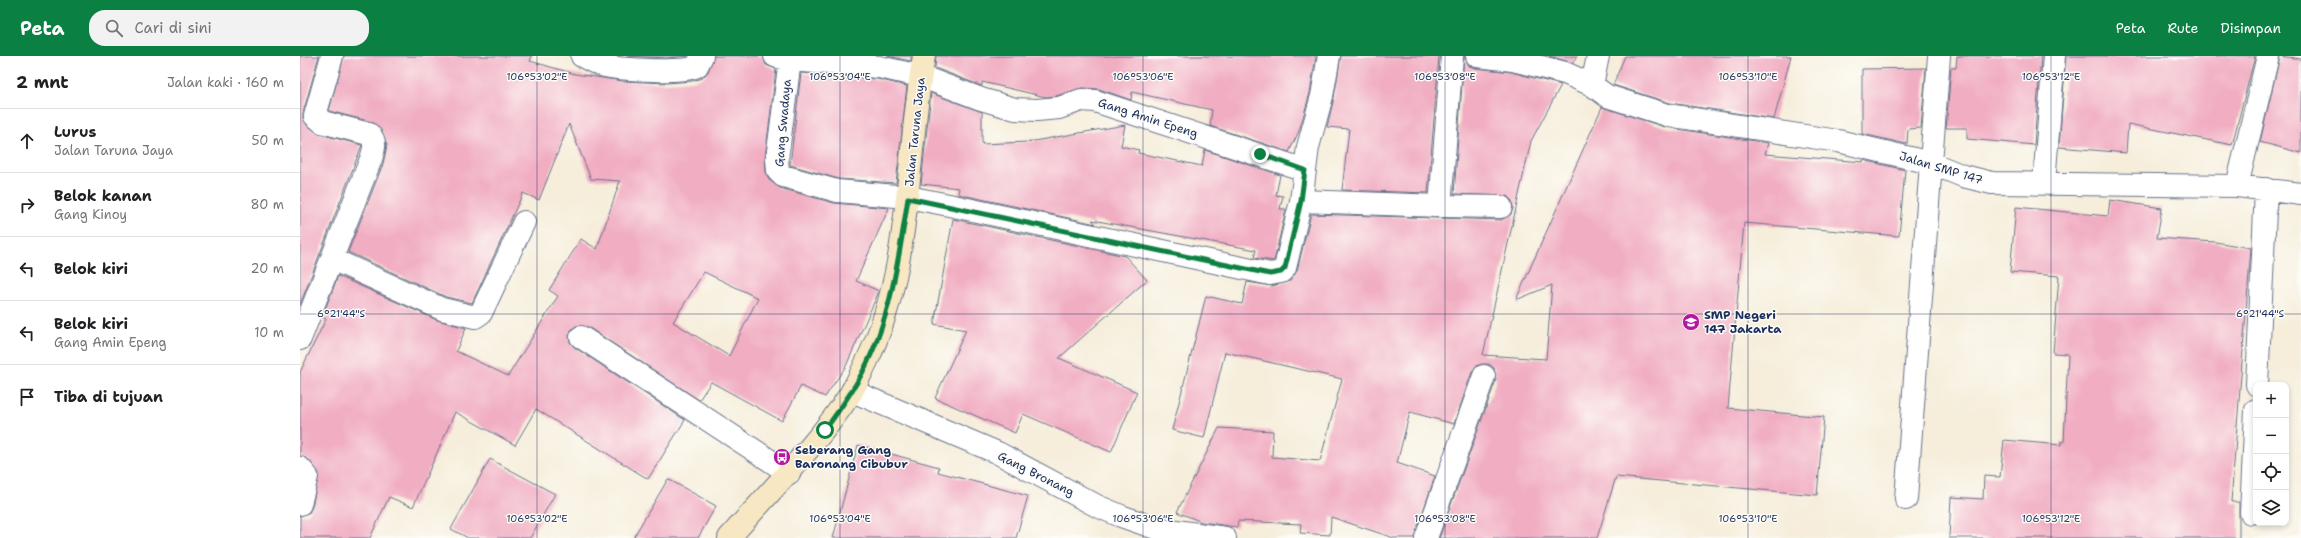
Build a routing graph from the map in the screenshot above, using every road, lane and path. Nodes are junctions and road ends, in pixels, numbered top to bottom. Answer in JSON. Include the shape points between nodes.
{"nodes":[{"id":1,"x":332,"y":56,"type":"edge"},
{"id":2,"x":582,"y":56,"type":"edge"},
{"id":3,"x":702,"y":56,"type":"edge"},
{"id":4,"x":1329,"y":56,"type":"edge"},
{"id":5,"x":1452,"y":56,"type":"edge"},
{"id":6,"x":1477,"y":56,"type":"edge"},
{"id":7,"x":1598,"y":56,"type":"edge"},
{"id":8,"x":1940,"y":56,"type":"edge"},
{"id":9,"x":2054,"y":56,"type":"edge"},
{"id":10,"x":2268,"y":56,"type":"edge"},
{"id":11,"x":783,"y":58,"type":"edge"},
{"id":12,"x":922,"y":66,"type":"edge"},
{"id":13,"x":1592,"y":85,"type":"junction"},
{"id":14,"x":1930,"y":163,"type":"junction"},
{"id":15,"x":1305,"y":170,"type":"junction"},
{"id":16,"x":2044,"y":183,"type":"junction"},
{"id":17,"x":2237,"y":186,"type":"junction"},
{"id":18,"x":2266,"y":189,"type":"junction"},
{"id":19,"x":2301,"y":194,"type":"edge"},
{"id":20,"x":908,"y":198,"type":"junction"},
{"id":21,"x":1301,"y":201,"type":"junction"},
{"id":22,"x":1440,"y":206,"type":"junction"},
{"id":23,"x":1501,"y":207,"type":"dead end"},
{"id":24,"x":524,"y":222,"type":"dead end"},
{"id":25,"x":332,"y":259,"type":"junction"},
{"id":26,"x":581,"y":338,"type":"dead end"},
{"id":27,"x":300,"y":339,"type":"edge"},
{"id":28,"x":1484,"y":376,"type":"dead end"},
{"id":29,"x":2257,"y":382,"type":"edge"},
{"id":30,"x":852,"y":391,"type":"junction"},
{"id":31,"x":2256,"y":418,"type":"edge"},
{"id":32,"x":300,"y":468,"type":"edge"},
{"id":33,"x":789,"y":473,"type":"junction"},
{"id":34,"x":1906,"y":499,"type":"dead end"},
{"id":35,"x":300,"y":504,"type":"edge"},
{"id":36,"x":2252,"y":513,"type":"dead end"},
{"id":37,"x":1154,"y":533,"type":"edge"},
{"id":38,"x":729,"y":538,"type":"edge"},
{"id":39,"x":1225,"y":538,"type":"edge"},
{"id":40,"x":1426,"y":538,"type":"edge"}],
"edges":[{"from":1,"to":25,"type":"street","via":[[315,116],[322,122],[369,134],[374,145],[371,159]]},
{"from":2,"to":3,"type":"street","via":[[594,64],[622,69],[685,71],[697,66]]},
{"from":4,"to":15,"type":"street"},
{"from":5,"to":22,"type":"street"},
{"from":6,"to":13,"type":"street","name":"Jalan SMP 147","via":[[1513,60],[1565,73]]},
{"from":7,"to":13,"type":"street"},
{"from":8,"to":14,"type":"street"},
{"from":9,"to":16,"type":"street"},
{"from":10,"to":17,"type":"street"},
{"from":11,"to":12,"type":"street","name":"Gang Amin Epeng","via":[[879,67]]},
{"from":11,"to":20,"type":"street","name":"Gang Swadaya","via":[[778,172],[783,176],[829,189]]},
{"from":12,"to":15,"type":"street","name":"Gang Amin Epeng","via":[[981,99],[1015,109],[1059,108],[1085,99],[1095,100]]},
{"from":12,"to":20,"type":"street","name":"Jalan Taruna Jaya"},
{"from":13,"to":14,"type":"street","name":"Jalan SMP 147","via":[[1607,96],[1667,115],[1807,135]]},
{"from":14,"to":16,"type":"street","name":"Jalan SMP 147","via":[[1963,176],[1992,183]]},
{"from":14,"to":34,"type":"street"},
{"from":15,"to":21,"type":"street"},
{"from":16,"to":17,"type":"street","name":"Jalan SMP 147"},
{"from":17,"to":18,"type":"street","name":"Jalan SMP 147"},
{"from":18,"to":19,"type":"street","name":"Jalan SMP 147"},
{"from":18,"to":29,"type":"street"},
{"from":20,"to":21,"type":"street","via":[[1270,274],[1281,272],[1285,268]]},
{"from":20,"to":30,"type":"street","name":"Jalan Taruna Jaya","via":[[897,272],[886,312],[874,347]]},
{"from":21,"to":22,"type":"street"},
{"from":22,"to":23,"type":"street"},
{"from":24,"to":25,"type":"street","via":[[482,314],[476,317],[442,309]]},
{"from":25,"to":27,"type":"street"},
{"from":26,"to":33,"type":"street"},
{"from":28,"to":40,"type":"street"},
{"from":30,"to":33,"type":"street","name":"Jalan Taruna Jaya","via":[[825,430]]},
{"from":30,"to":37,"type":"street","name":"Gang Bronang","via":[[998,454]]},
{"from":31,"to":36,"type":"street"},
{"from":32,"to":35,"type":"street","via":[[307,476]]},
{"from":33,"to":38,"type":"street","name":"Jalan Taruna Jaya"},
{"from":37,"to":39,"type":"street","name":"Gang Bronang"}]}
